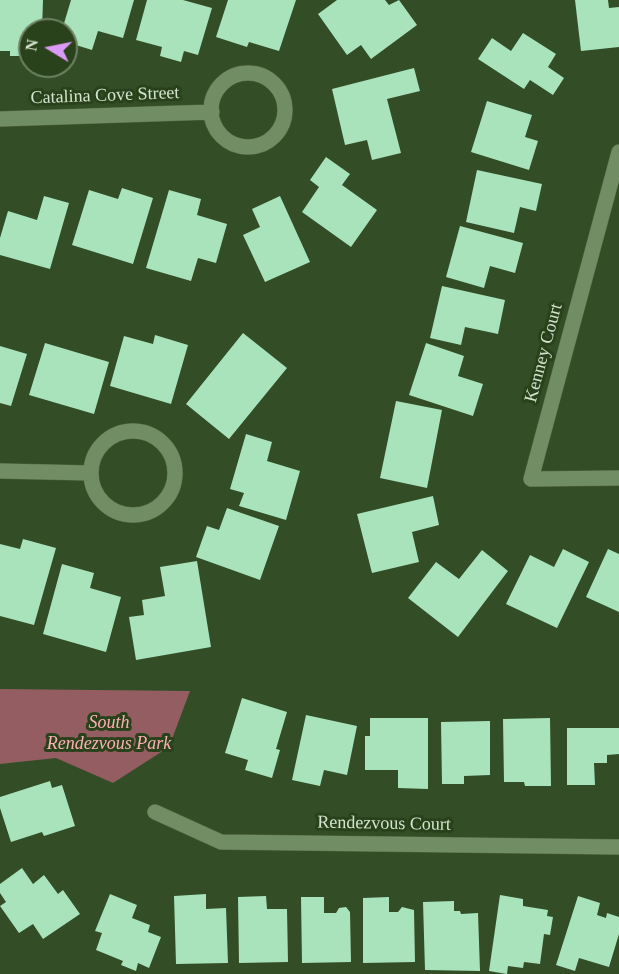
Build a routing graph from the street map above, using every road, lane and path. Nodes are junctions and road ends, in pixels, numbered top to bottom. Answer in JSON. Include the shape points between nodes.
{"nodes":[{"id":1,"x":212,"y":112,"type":"junction"},
{"id":2,"x":0,"y":119,"type":"edge"},
{"id":3,"x":619,"y":152,"type":"edge"},
{"id":4,"x":0,"y":471,"type":"edge"},
{"id":5,"x":90,"y":473,"type":"junction"},
{"id":6,"x":619,"y":478,"type":"edge"},
{"id":7,"x":155,"y":812,"type":"dead end"},
{"id":8,"x":619,"y":846,"type":"edge"}],
"edges":[{"from":1,"to":1,"type":"street","via":[[222,135],[233,144],[246,147],[270,140],[279,131],[285,115],[278,88],[269,79],[248,73],[224,82],[216,92]]},
{"from":1,"to":2,"type":"street","name":"Catalina Cove Street"},
{"from":3,"to":6,"type":"street","name":"Kenney Court","via":[[531,479]]},
{"from":4,"to":5,"type":"street"},
{"from":5,"to":5,"type":"street","via":[[97,496],[115,512],[139,516],[161,506],[174,485],[174,461],[161,441],[139,430],[115,434],[109,439],[97,450]]},
{"from":7,"to":8,"type":"street","name":"Rendezvous Court","via":[[220,842]]}]}
